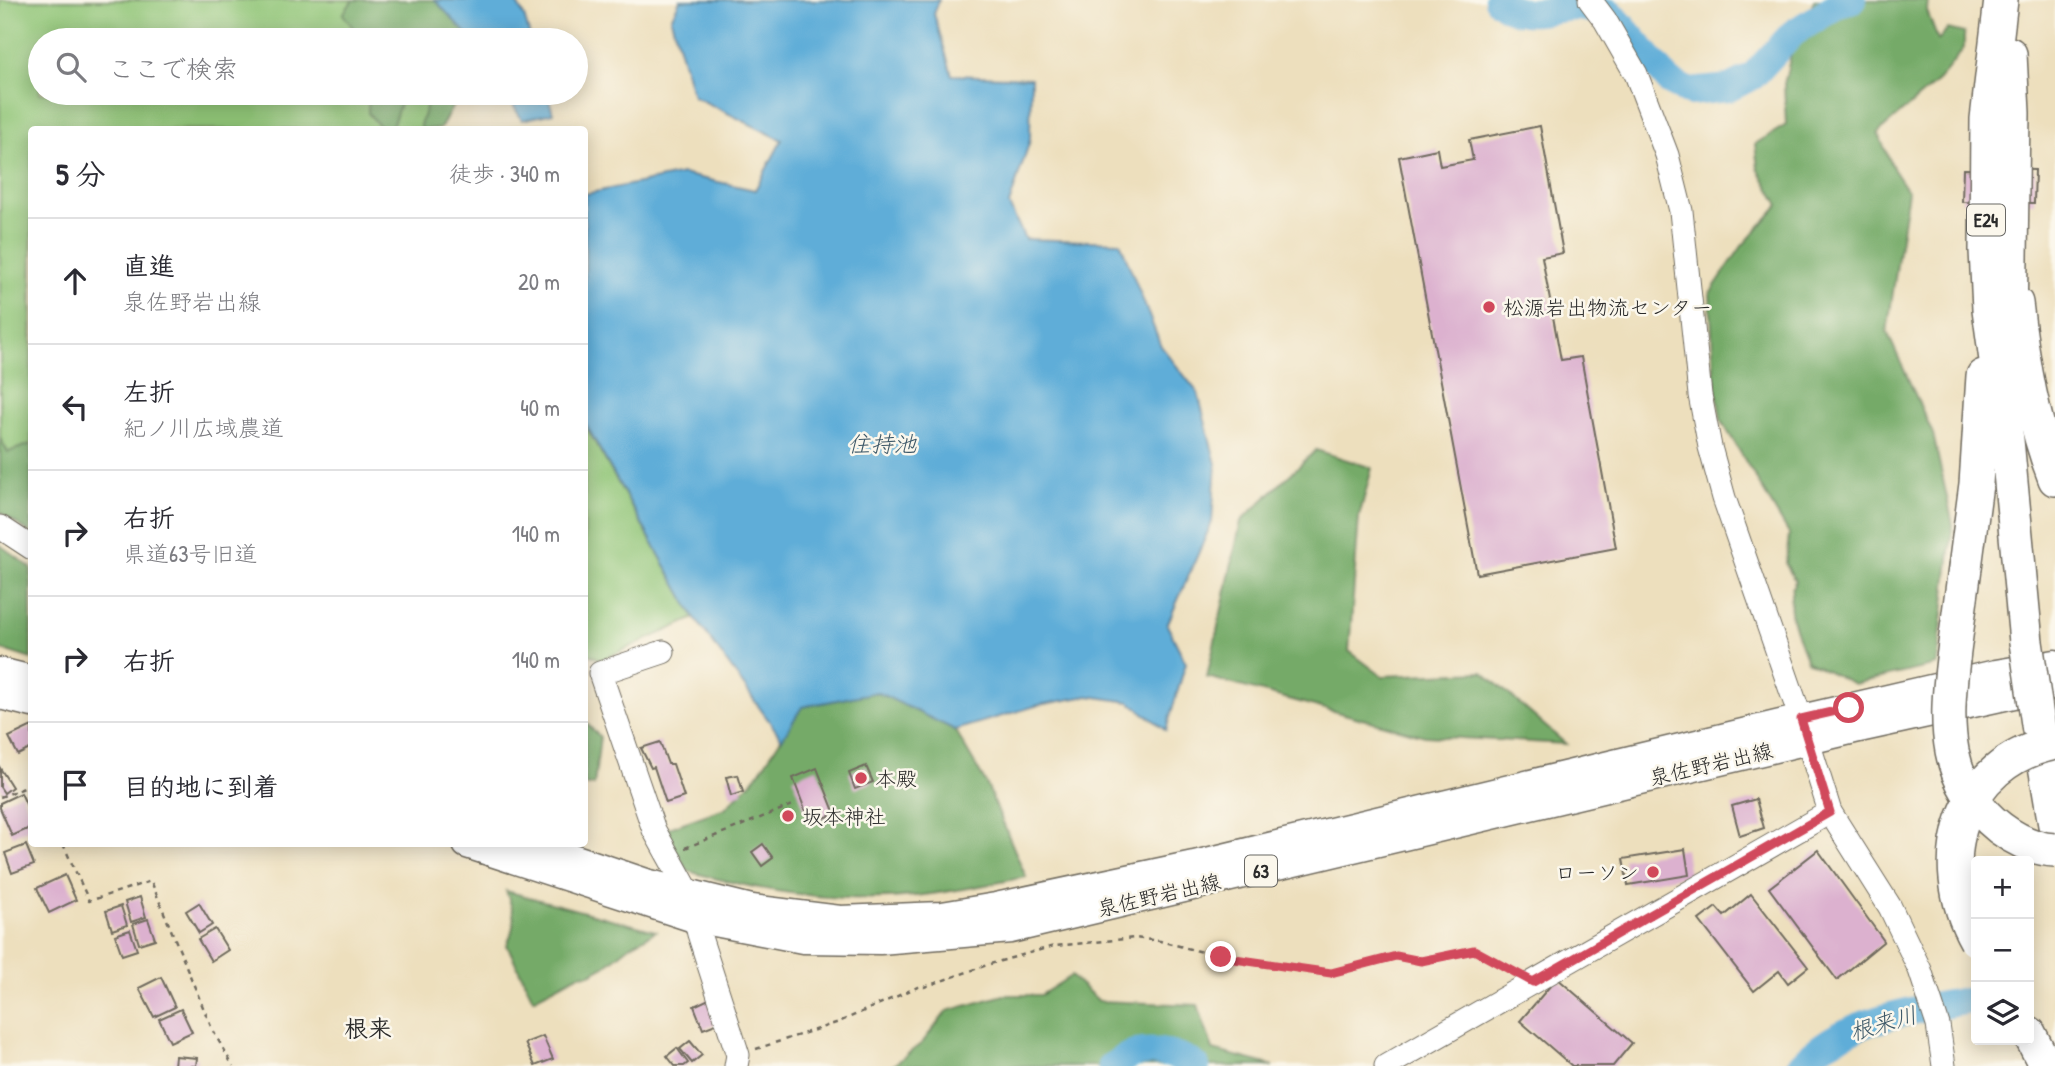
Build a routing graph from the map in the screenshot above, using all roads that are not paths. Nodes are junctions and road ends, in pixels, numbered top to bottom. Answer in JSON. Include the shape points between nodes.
{"nodes":[{"id":1,"x":1590,"y":0,"type":"edge"},
{"id":2,"x":2001,"y":0,"type":"edge"},
{"id":3,"x":2007,"y":0,"type":"edge"},
{"id":4,"x":1999,"y":249,"type":"junction"},
{"id":5,"x":2055,"y":479,"type":"edge"},
{"id":6,"x":0,"y":527,"type":"edge"},
{"id":7,"x":28,"y":545,"type":"edge"},
{"id":8,"x":663,"y":652,"type":"dead end"},
{"id":9,"x":2055,"y":664,"type":"edge"},
{"id":10,"x":0,"y":672,"type":"edge"},
{"id":11,"x":28,"y":679,"type":"edge"},
{"id":12,"x":2055,"y":685,"type":"edge"},
{"id":13,"x":0,"y":695,"type":"edge"},
{"id":14,"x":28,"y":703,"type":"edge"},
{"id":15,"x":1804,"y":730,"type":"junction"},
{"id":16,"x":2046,"y":733,"type":"edge"},
{"id":17,"x":1830,"y":812,"type":"junction"},
{"id":18,"x":2055,"y":825,"type":"edge"},
{"id":19,"x":478,"y":847,"type":"edge"},
{"id":20,"x":540,"y":847,"type":"edge"},
{"id":21,"x":2055,"y":850,"type":"edge"},
{"id":22,"x":692,"y":906,"type":"junction"},
{"id":23,"x":1971,"y":929,"type":"edge"},
{"id":24,"x":2034,"y":1043,"type":"edge"},
{"id":25,"x":737,"y":1060,"type":"edge"},
{"id":26,"x":1386,"y":1066,"type":"edge"},
{"id":27,"x":1944,"y":1066,"type":"edge"},
{"id":28,"x":2046,"y":1066,"type":"edge"}],
"edges":[{"from":1,"to":15,"type":"street","via":[[1636,74],[1667,155],[1681,211],[1700,395],[1710,447]]},
{"from":2,"to":4,"type":"highway","number":"E24","via":[[1987,119]]},
{"from":3,"to":4,"type":"highway","number":"E24","via":[[2013,113]]},
{"from":4,"to":5,"type":"highway","via":[[2016,308],[2029,390]]},
{"from":4,"to":16,"type":"highway","number":"E24","bridge":true,"via":[[2007,440],[2026,642]]},
{"from":4,"to":21,"type":"highway","bridge":true,"via":[[1953,659],[1950,740],[1953,763],[1975,805],[2008,834]]},
{"from":6,"to":7,"type":"street"},
{"from":8,"to":22,"type":"street","via":[[600,673],[654,830]]},
{"from":9,"to":15,"type":"main road","name":"泉佐野岩出線","number":"63","via":[[1996,674]]},
{"from":10,"to":11,"type":"main road"},
{"from":12,"to":15,"type":"main road","name":"泉佐野岩出線","number":"63"},
{"from":13,"to":14,"type":"main road"},
{"from":15,"to":17,"type":"street"},
{"from":15,"to":22,"type":"main road","name":"泉佐野岩出線","number":"63","via":[[1011,929],[880,940],[803,939]]},
{"from":16,"to":18,"type":"highway","number":"E24"},
{"from":16,"to":23,"type":"highway","bridge":true,"via":[[2036,747],[1993,774],[1964,814],[1954,861],[1962,908]]},
{"from":17,"to":26,"type":"street"},
{"from":17,"to":27,"type":"street","via":[[1890,907],[1920,970],[1938,1024]]},
{"from":19,"to":22,"type":"main road","name":"泉佐野岩出線","number":"63"},
{"from":20,"to":22,"type":"main road","name":"泉佐野岩出線","number":"63","via":[[646,883]]},
{"from":22,"to":25,"type":"street"},
{"from":24,"to":28,"type":"highway"}]}
